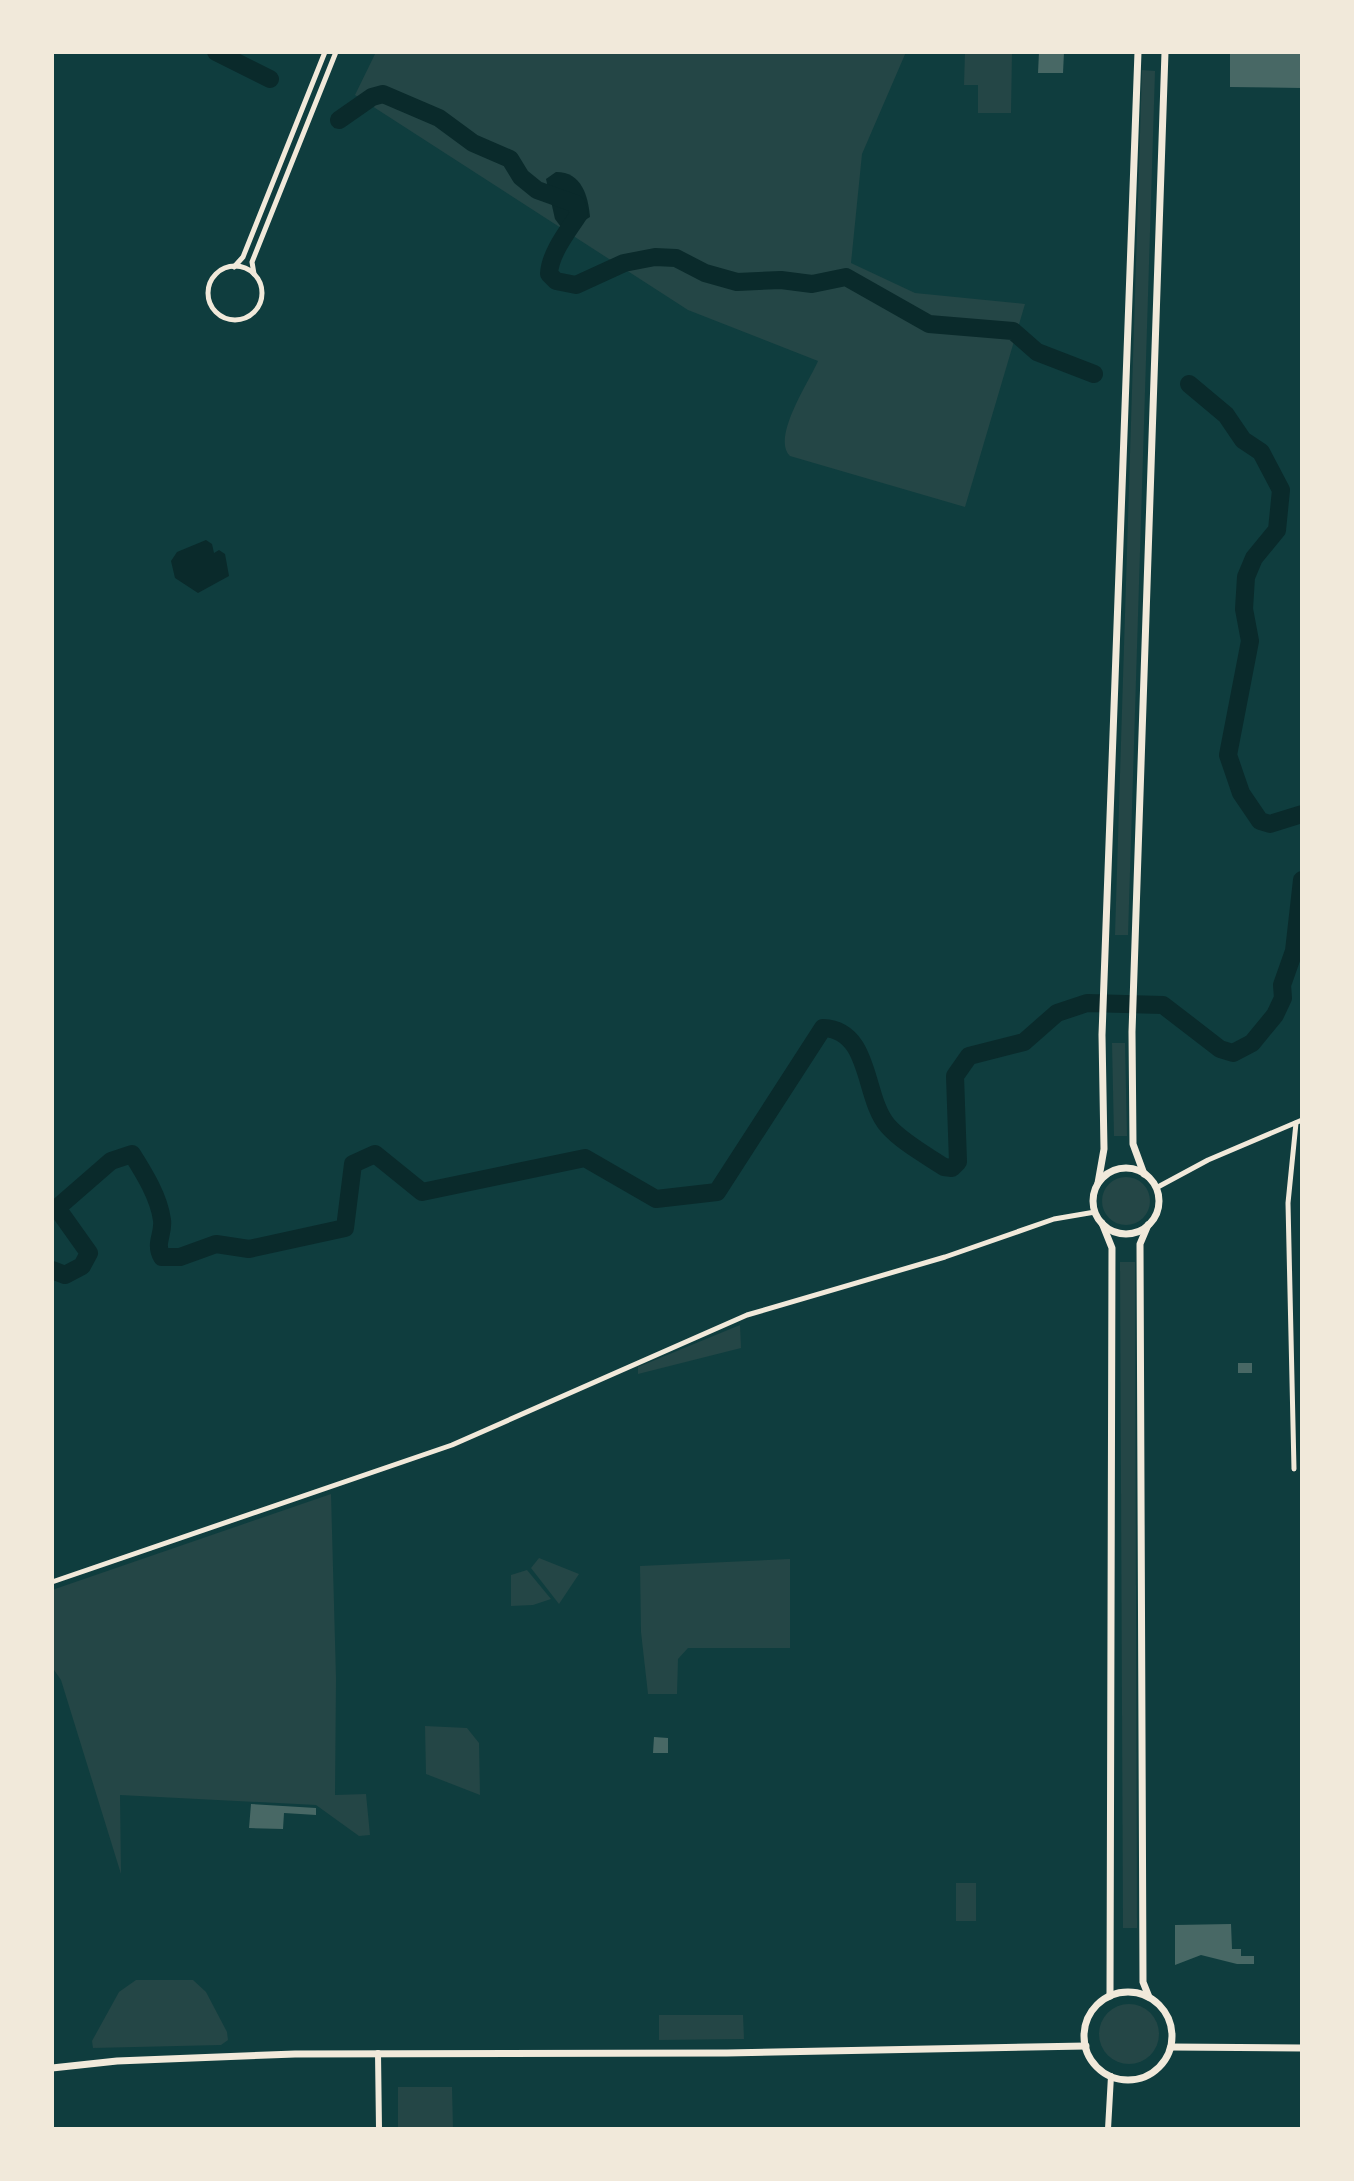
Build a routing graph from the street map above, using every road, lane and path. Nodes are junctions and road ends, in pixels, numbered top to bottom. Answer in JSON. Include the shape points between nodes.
{"nodes":[{"id":1,"x":325,"y":52,"type":"edge"},
{"id":2,"x":336,"y":52,"type":"edge"},
{"id":3,"x":1138,"y":52,"type":"edge"},
{"id":4,"x":1165,"y":52,"type":"edge"},
{"id":5,"x":234,"y":267,"type":"junction"},
{"id":6,"x":254,"y":274,"type":"junction"},
{"id":7,"x":1299,"y":1122,"type":"edge"},
{"id":8,"x":1144,"y":1174,"type":"junction"},
{"id":9,"x":1098,"y":1183,"type":"junction"},
{"id":10,"x":1156,"y":1188,"type":"junction"},
{"id":11,"x":1095,"y":1212,"type":"junction"},
{"id":12,"x":1102,"y":1223,"type":"junction"},
{"id":13,"x":1148,"y":1225,"type":"junction"},
{"id":14,"x":1291,"y":1373,"type":"junction"},
{"id":15,"x":1302,"y":1373,"type":"edge"},
{"id":16,"x":1294,"y":1469,"type":"dead end"},
{"id":17,"x":52,"y":1582,"type":"edge"},
{"id":18,"x":1110,"y":1996,"type":"junction"},
{"id":19,"x":1149,"y":1997,"type":"junction"},
{"id":20,"x":1086,"y":2046,"type":"junction"},
{"id":21,"x":1171,"y":2047,"type":"junction"},
{"id":22,"x":1302,"y":2048,"type":"edge"},
{"id":23,"x":378,"y":2053,"type":"junction"},
{"id":24,"x":52,"y":2068,"type":"edge"},
{"id":25,"x":1111,"y":2076,"type":"junction"},
{"id":26,"x":379,"y":2129,"type":"edge"},
{"id":27,"x":1108,"y":2129,"type":"edge"}],
"edges":[{"from":1,"to":5,"type":"street","via":[[243,257]]},
{"from":2,"to":6,"type":"street","via":[[252,262]]},
{"from":3,"to":9,"type":"main road","via":[[1102,1035],[1104,1149]]},
{"from":4,"to":8,"type":"main road","via":[[1132,1032],[1133,1144]]},
{"from":5,"to":6,"type":"street"},
{"from":5,"to":6,"type":"street","via":[[216,275],[209,290],[212,306],[223,318],[241,320],[258,309],[262,289]]},
{"from":7,"to":10,"type":"street"},
{"from":7,"to":14,"type":"street","via":[[1288,1203]]},
{"from":8,"to":9,"type":"main road","via":[[1122,1168]]},
{"from":8,"to":10,"type":"main road"},
{"from":9,"to":11,"type":"main road"},
{"from":10,"to":13,"type":"main road","via":[[1158,1207]]},
{"from":11,"to":12,"type":"main road"},
{"from":11,"to":17,"type":"street","via":[[1054,1219],[747,1315],[452,1445]]},
{"from":12,"to":13,"type":"main road","via":[[1122,1233]]},
{"from":12,"to":18,"type":"main road","via":[[1112,1248]]},
{"from":13,"to":19,"type":"main road","via":[[1140,1244],[1139,1452],[1143,1982]]},
{"from":14,"to":15,"type":"street"},
{"from":14,"to":16,"type":"street"},
{"from":18,"to":19,"type":"main road","via":[[1126,1992]]},
{"from":18,"to":20,"type":"main road","via":[[1089,2017]]},
{"from":19,"to":21,"type":"main road","via":[[1169,2020]]},
{"from":20,"to":23,"type":"main road"},
{"from":20,"to":25,"type":"main road","via":[[1093,2062]]},
{"from":21,"to":22,"type":"main road"},
{"from":21,"to":25,"type":"main road","via":[[1161,2065],[1146,2076]]},
{"from":23,"to":24,"type":"main road","via":[[117,2061]]},
{"from":23,"to":26,"type":"street"},
{"from":25,"to":27,"type":"street"}]}
